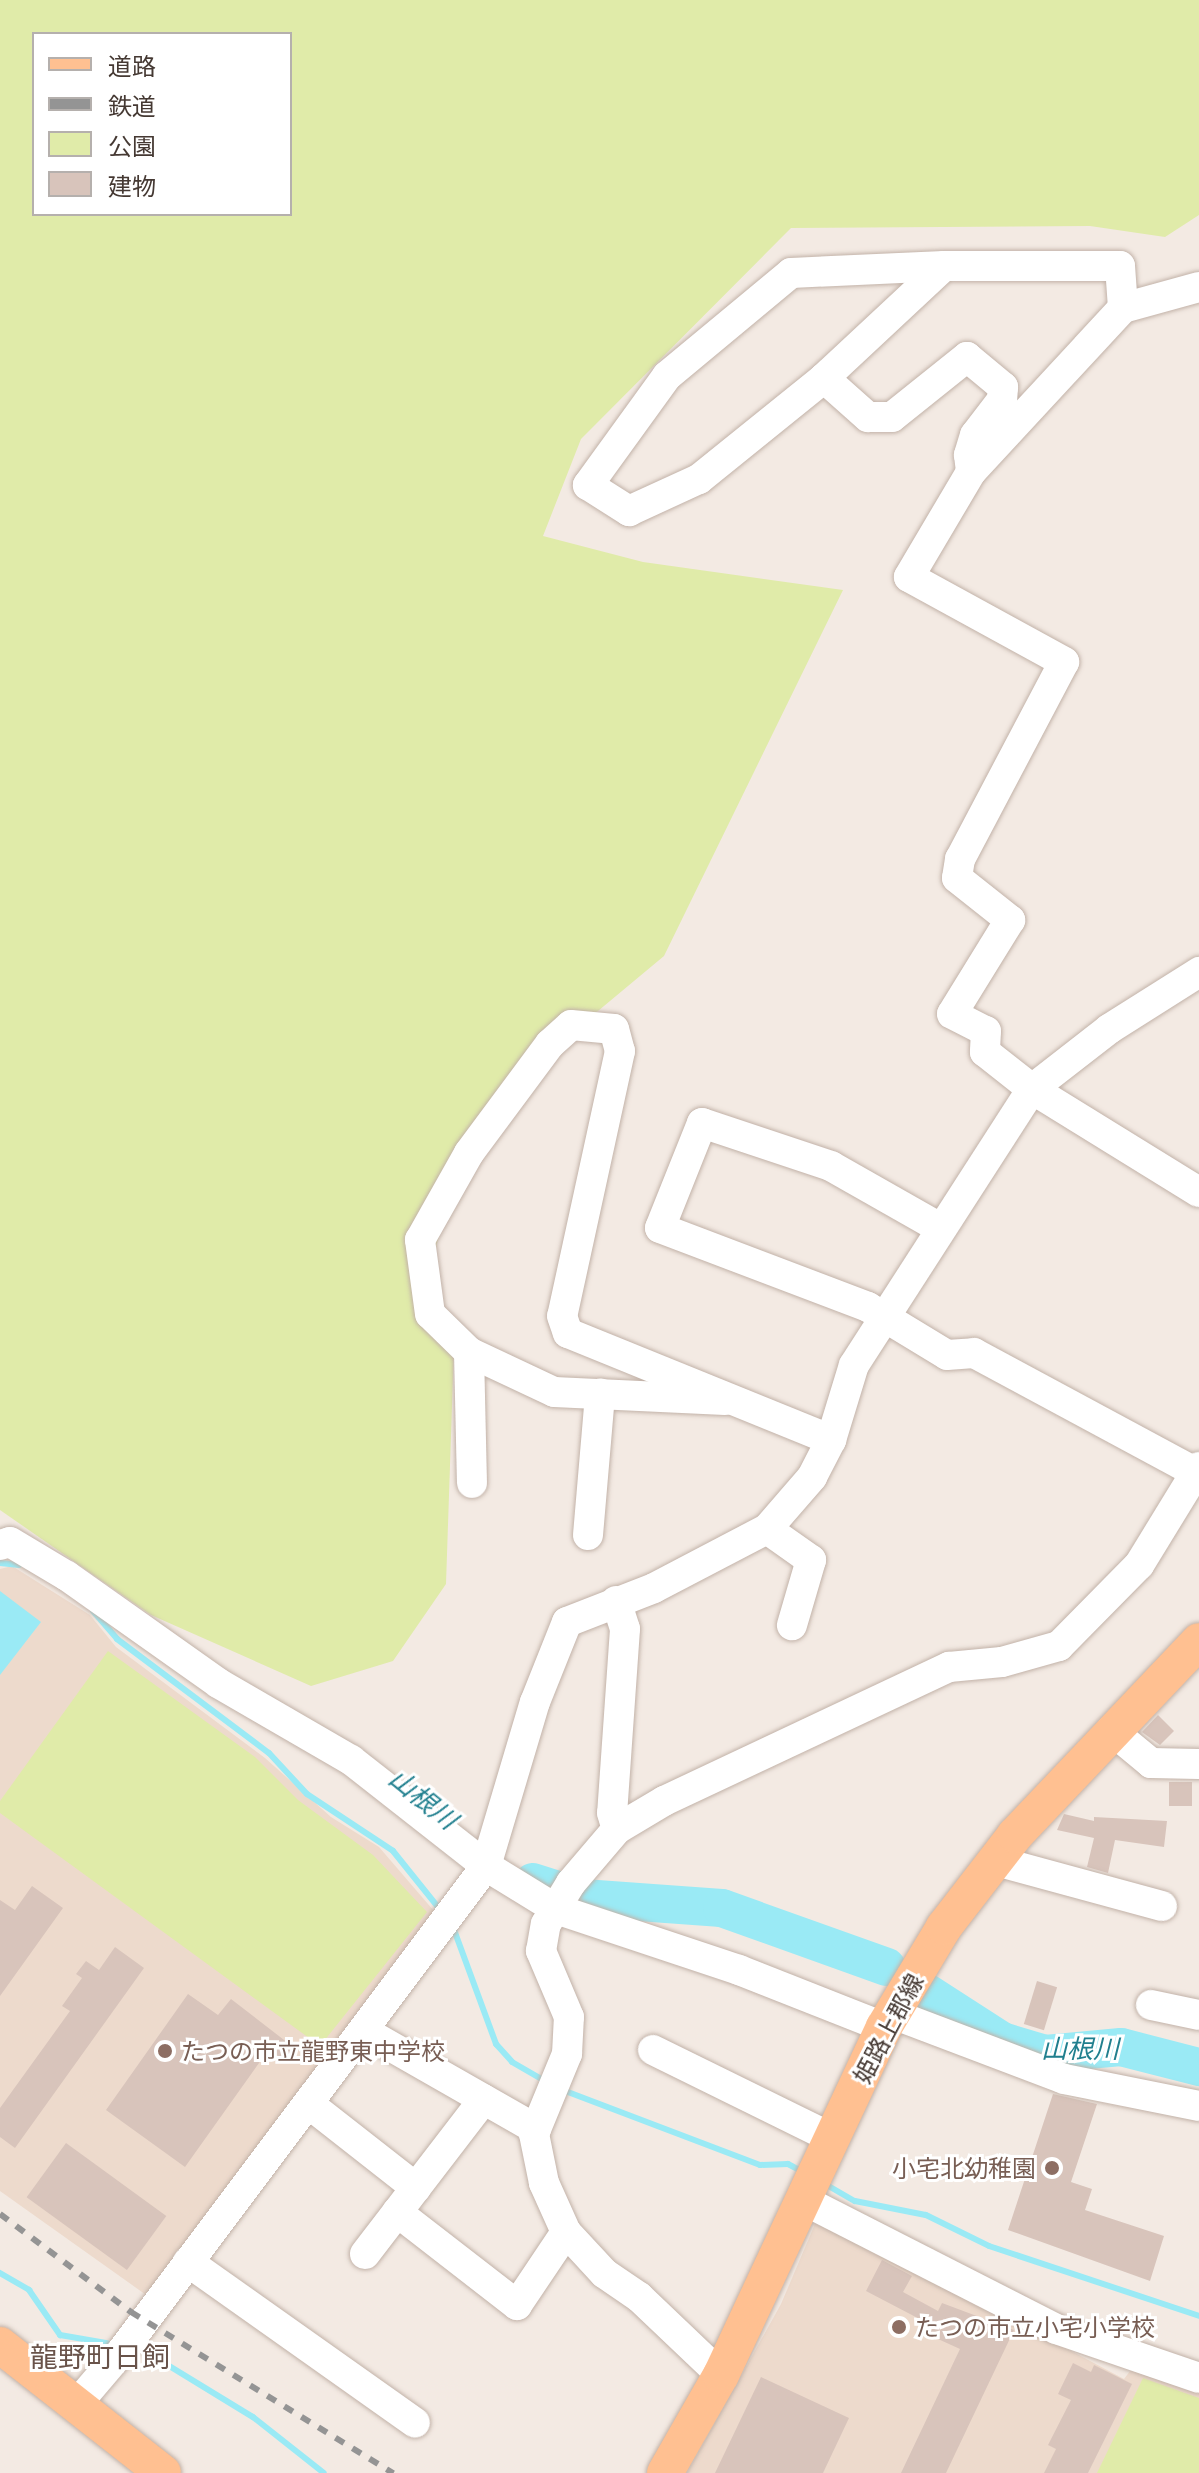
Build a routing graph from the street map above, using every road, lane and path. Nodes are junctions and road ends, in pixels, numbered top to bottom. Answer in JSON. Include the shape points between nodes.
{"nodes":[{"id":1,"x":944,"y":266,"type":"junction"},
{"id":2,"x":1199,"y":287,"type":"edge"},
{"id":3,"x":1123,"y":308,"type":"junction"},
{"id":4,"x":824,"y":378,"type":"junction"},
{"id":5,"x":971,"y":472,"type":"junction"},
{"id":6,"x":1199,"y":972,"type":"edge"},
{"id":7,"x":1032,"y":1089,"type":"junction"},
{"id":8,"x":1199,"y":1192,"type":"edge"},
{"id":9,"x":940,"y":1228,"type":"junction"},
{"id":10,"x":885,"y":1315,"type":"junction"},
{"id":11,"x":469,"y":1352,"type":"junction"},
{"id":12,"x":600,"y":1394,"type":"junction"},
{"id":13,"x":725,"y":1400,"type":"junction"},
{"id":14,"x":831,"y":1440,"type":"junction"},
{"id":15,"x":1197,"y":1470,"type":"edge"},
{"id":16,"x":472,"y":1483,"type":"dead end"},
{"id":17,"x":767,"y":1529,"type":"junction"},
{"id":18,"x":588,"y":1535,"type":"dead end"},
{"id":19,"x":0,"y":1545,"type":"edge"},
{"id":20,"x":616,"y":1601,"type":"junction"},
{"id":21,"x":792,"y":1625,"type":"dead end"},
{"id":22,"x":1199,"y":1641,"type":"edge"},
{"id":23,"x":1111,"y":1730,"type":"junction"},
{"id":24,"x":1199,"y":1764,"type":"edge"},
{"id":25,"x":617,"y":1829,"type":"junction"},
{"id":26,"x":996,"y":1861,"type":"junction"},
{"id":27,"x":486,"y":1866,"type":"junction"},
{"id":28,"x":563,"y":1897,"type":"junction"},
{"id":29,"x":1162,"y":1906,"type":"dead end"},
{"id":30,"x":1151,"y":2005,"type":"dead end"},
{"id":31,"x":1199,"y":2015,"type":"edge"},
{"id":32,"x":889,"y":2020,"type":"junction"},
{"id":33,"x":364,"y":2031,"type":"junction"},
{"id":34,"x":653,"y":2050,"type":"dead end"},
{"id":35,"x":484,"y":2099,"type":"junction"},
{"id":36,"x":309,"y":2104,"type":"junction"},
{"id":37,"x":1199,"y":2106,"type":"edge"},
{"id":38,"x":536,"y":2129,"type":"junction"},
{"id":39,"x":829,"y":2144,"type":"junction"},
{"id":40,"x":808,"y":2194,"type":"junction"},
{"id":41,"x":406,"y":2200,"type":"junction"},
{"id":42,"x":566,"y":2232,"type":"junction"},
{"id":43,"x":365,"y":2254,"type":"dead end"},
{"id":44,"x":188,"y":2262,"type":"junction"},
{"id":45,"x":0,"y":2345,"type":"edge"},
{"id":46,"x":721,"y":2375,"type":"junction"},
{"id":47,"x":1199,"y":2378,"type":"edge"},
{"id":48,"x":75,"y":2406,"type":"junction"},
{"id":49,"x":415,"y":2423,"type":"dead end"},
{"id":50,"x":163,"y":2473,"type":"edge"},
{"id":51,"x":665,"y":2473,"type":"edge"}],
"edges":[{"from":1,"to":3,"type":"street","via":[[1120,266]]},
{"from":1,"to":4,"type":"street"},
{"from":1,"to":4,"type":"street","via":[[791,273],[667,376],[588,485],[629,511],[699,479]]},
{"from":2,"to":3,"type":"street"},
{"from":3,"to":5,"type":"street"},
{"from":4,"to":5,"type":"street","via":[[868,417],[892,417],[956,361],[975,360],[1003,387],[1002,400],[975,435]]},
{"from":5,"to":7,"type":"street","via":[[909,577],[1064,662],[960,859],[957,878],[1010,920],[952,1014],[986,1031],[985,1052]]},
{"from":6,"to":7,"type":"street","via":[[1109,1029]]},
{"from":7,"to":8,"type":"street"},
{"from":7,"to":9,"type":"street"},
{"from":9,"to":10,"type":"street"},
{"from":9,"to":10,"type":"street","via":[[831,1166],[702,1123],[660,1228]]},
{"from":10,"to":14,"type":"street","via":[[854,1365]]},
{"from":10,"to":15,"type":"street","via":[[947,1355],[974,1353]]},
{"from":11,"to":12,"type":"street","via":[[554,1392]]},
{"from":11,"to":13,"type":"street","via":[[430,1314],[420,1240],[469,1153],[550,1044],[571,1025],[614,1029],[620,1051],[562,1316],[568,1333]]},
{"from":11,"to":16,"type":"street"},
{"from":12,"to":13,"type":"street"},
{"from":12,"to":18,"type":"street"},
{"from":13,"to":14,"type":"street"},
{"from":14,"to":17,"type":"street","via":[[812,1477]]},
{"from":15,"to":25,"type":"street","via":[[1139,1565],[1059,1646],[1002,1662],[949,1667],[664,1801]]},
{"from":17,"to":20,"type":"street","via":[[654,1588]]},
{"from":17,"to":21,"type":"street","via":[[811,1560]]},
{"from":19,"to":27,"type":"street","via":[[10,1542],[67,1576],[218,1683],[351,1760]]},
{"from":20,"to":25,"type":"street","via":[[625,1629],[612,1813]]},
{"from":20,"to":27,"type":"street","via":[[567,1622],[555,1645]]},
{"from":22,"to":23,"type":"main road","name":"姫路上郡線"},
{"from":23,"to":24,"type":"street","via":[[1151,1763]]},
{"from":23,"to":26,"type":"main road","name":"姫路上郡線"},
{"from":25,"to":28,"type":"street"},
{"from":26,"to":29,"type":"street"},
{"from":26,"to":32,"type":"main road","name":"姫路上郡線","via":[[944,1927]]},
{"from":27,"to":28,"type":"street"},
{"from":27,"to":33,"type":"street"},
{"from":28,"to":32,"type":"street","via":[[739,1970]]},
{"from":28,"to":38,"type":"street","via":[[546,1924],[541,1951],[569,2017],[567,2054]]},
{"from":30,"to":31,"type":"street"},
{"from":32,"to":37,"type":"street","via":[[1064,2079]]},
{"from":32,"to":39,"type":"main road","name":"姫路上郡線"},
{"from":33,"to":35,"type":"street"},
{"from":33,"to":36,"type":"street"},
{"from":34,"to":39,"type":"street"},
{"from":35,"to":38,"type":"street"},
{"from":35,"to":41,"type":"street"},
{"from":36,"to":41,"type":"street"},
{"from":36,"to":44,"type":"street"},
{"from":38,"to":42,"type":"street","via":[[544,2183]]},
{"from":39,"to":40,"type":"main road","name":"姫路上郡線"},
{"from":40,"to":46,"type":"main road","name":"姫路上郡線"},
{"from":40,"to":47,"type":"street","via":[[1056,2329]]},
{"from":41,"to":42,"type":"street","via":[[517,2305]]},
{"from":41,"to":43,"type":"street"},
{"from":42,"to":46,"type":"street","via":[[604,2273],[639,2297]]},
{"from":44,"to":48,"type":"street"},
{"from":44,"to":49,"type":"street"},
{"from":45,"to":48,"type":"main road"},
{"from":46,"to":51,"type":"main road","name":"姫路上郡線"},
{"from":48,"to":50,"type":"main road"}]}
